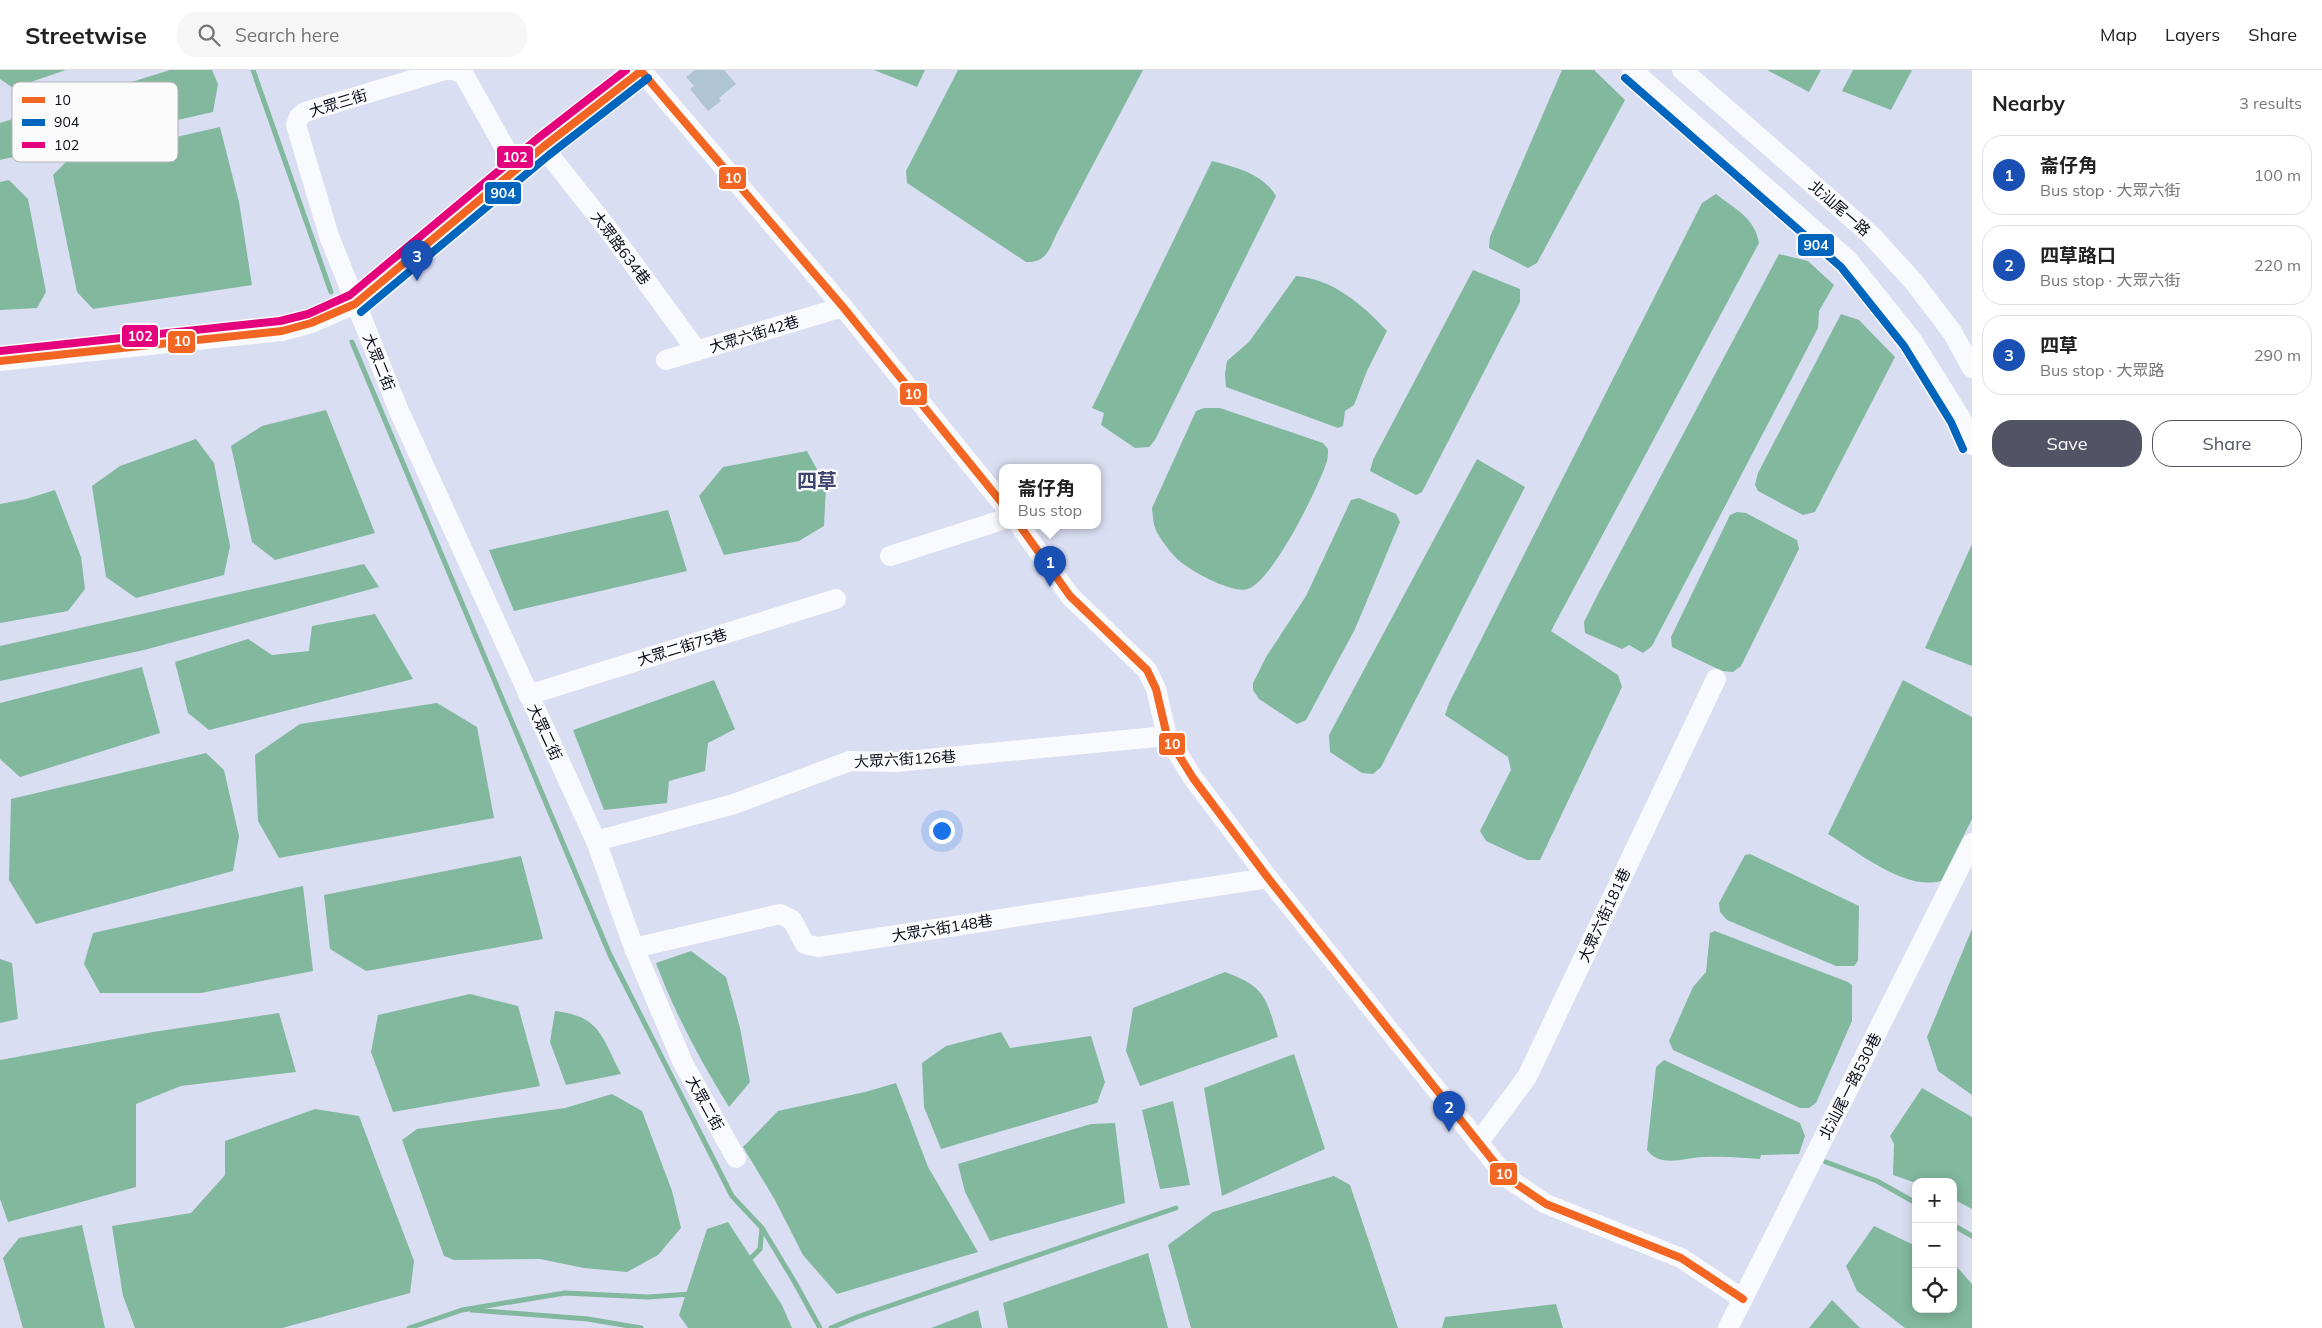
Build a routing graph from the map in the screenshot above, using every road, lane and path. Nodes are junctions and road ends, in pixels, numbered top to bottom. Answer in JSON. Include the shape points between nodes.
{"nodes":[{"id":1,"x":641,"y":70,"type":"edge"},
{"id":2,"x":1632,"y":70,"type":"edge"},
{"id":3,"x":1682,"y":70,"type":"edge"},
{"id":4,"x":543,"y":147,"type":"junction"},
{"id":5,"x":1792,"y":166,"type":"junction"},
{"id":6,"x":516,"y":168,"type":"junction"},
{"id":7,"x":1768,"y":190,"type":"junction"},
{"id":8,"x":356,"y":304,"type":"junction"},
{"id":9,"x":843,"y":307,"type":"junction"},
{"id":10,"x":697,"y":351,"type":"junction"},
{"id":11,"x":666,"y":360,"type":"dead end"},
{"id":12,"x":0,"y":361,"type":"edge"},
{"id":13,"x":1972,"y":368,"type":"edge"},
{"id":14,"x":1972,"y":444,"type":"edge"},
{"id":15,"x":999,"y":499,"type":"edge"},
{"id":16,"x":999,"y":521,"type":"edge"},
{"id":17,"x":1022,"y":529,"type":"edge"},
{"id":18,"x":890,"y":556,"type":"dead end"},
{"id":19,"x":836,"y":599,"type":"dead end"},
{"id":20,"x":1716,"y":679,"type":"dead end"},
{"id":21,"x":528,"y":695,"type":"junction"},
{"id":22,"x":1166,"y":736,"type":"junction"},
{"id":23,"x":596,"y":841,"type":"junction"},
{"id":24,"x":1972,"y":843,"type":"edge"},
{"id":25,"x":1268,"y":878,"type":"junction"},
{"id":26,"x":634,"y":948,"type":"junction"},
{"id":27,"x":1478,"y":1143,"type":"junction"},
{"id":28,"x":736,"y":1158,"type":"dead end"},
{"id":29,"x":1743,"y":1299,"type":"junction"},
{"id":30,"x":1728,"y":1328,"type":"edge"}],
"edges":[{"from":1,"to":4,"type":"street"},
{"from":1,"to":9,"type":"street"},
{"from":2,"to":7,"type":"street"},
{"from":3,"to":5,"type":"street","name":"北汕尾一路"},
{"from":4,"to":6,"type":"street"},
{"from":4,"to":10,"type":"street","name":"大眾路634巷"},
{"from":5,"to":7,"type":"street"},
{"from":5,"to":13,"type":"street","name":"北汕尾一路","via":[[1871,235],[1914,282],[1952,332]]},
{"from":6,"to":8,"type":"street"},
{"from":6,"to":8,"type":"street","name":"大眾三街","via":[[464,75],[455,70],[445,70],[305,112],[299,117],[296,125],[330,236]]},
{"from":7,"to":14,"type":"street","via":[[1848,260],[1912,340],[1960,417]]},
{"from":8,"to":12,"type":"street","via":[[282,331]]},
{"from":8,"to":21,"type":"street","name":"大眾二街","via":[[399,411]]},
{"from":9,"to":10,"type":"street","name":"大眾六街42巷"},
{"from":9,"to":15,"type":"street"},
{"from":10,"to":11,"type":"street","name":"大眾六街42巷"},
{"from":16,"to":18,"type":"street"},
{"from":17,"to":22,"type":"street","via":[[1070,596],[1147,670],[1156,689]]},
{"from":19,"to":21,"type":"street","name":"大眾二街75巷"},
{"from":20,"to":27,"type":"street","name":"大眾六街181巷","via":[[1527,1077]]},
{"from":21,"to":23,"type":"street","name":"大眾二街"},
{"from":22,"to":23,"type":"street","name":"大眾六街126巷","via":[[896,762],[850,761],[734,804]]},
{"from":22,"to":25,"type":"street","via":[[1193,778]]},
{"from":23,"to":26,"type":"street","name":"大眾二街"},
{"from":24,"to":29,"type":"street","name":"北汕尾一路530巷"},
{"from":25,"to":26,"type":"street","name":"大眾六街148巷","via":[[818,947],[805,944],[792,920],[780,914]]},
{"from":25,"to":27,"type":"street"},
{"from":26,"to":28,"type":"street","name":"大眾二街","via":[[683,1063]]},
{"from":27,"to":29,"type":"street","via":[[1506,1177],[1546,1204],[1681,1258]]},
{"from":29,"to":30,"type":"street","name":"北汕尾一路530巷"}]}
